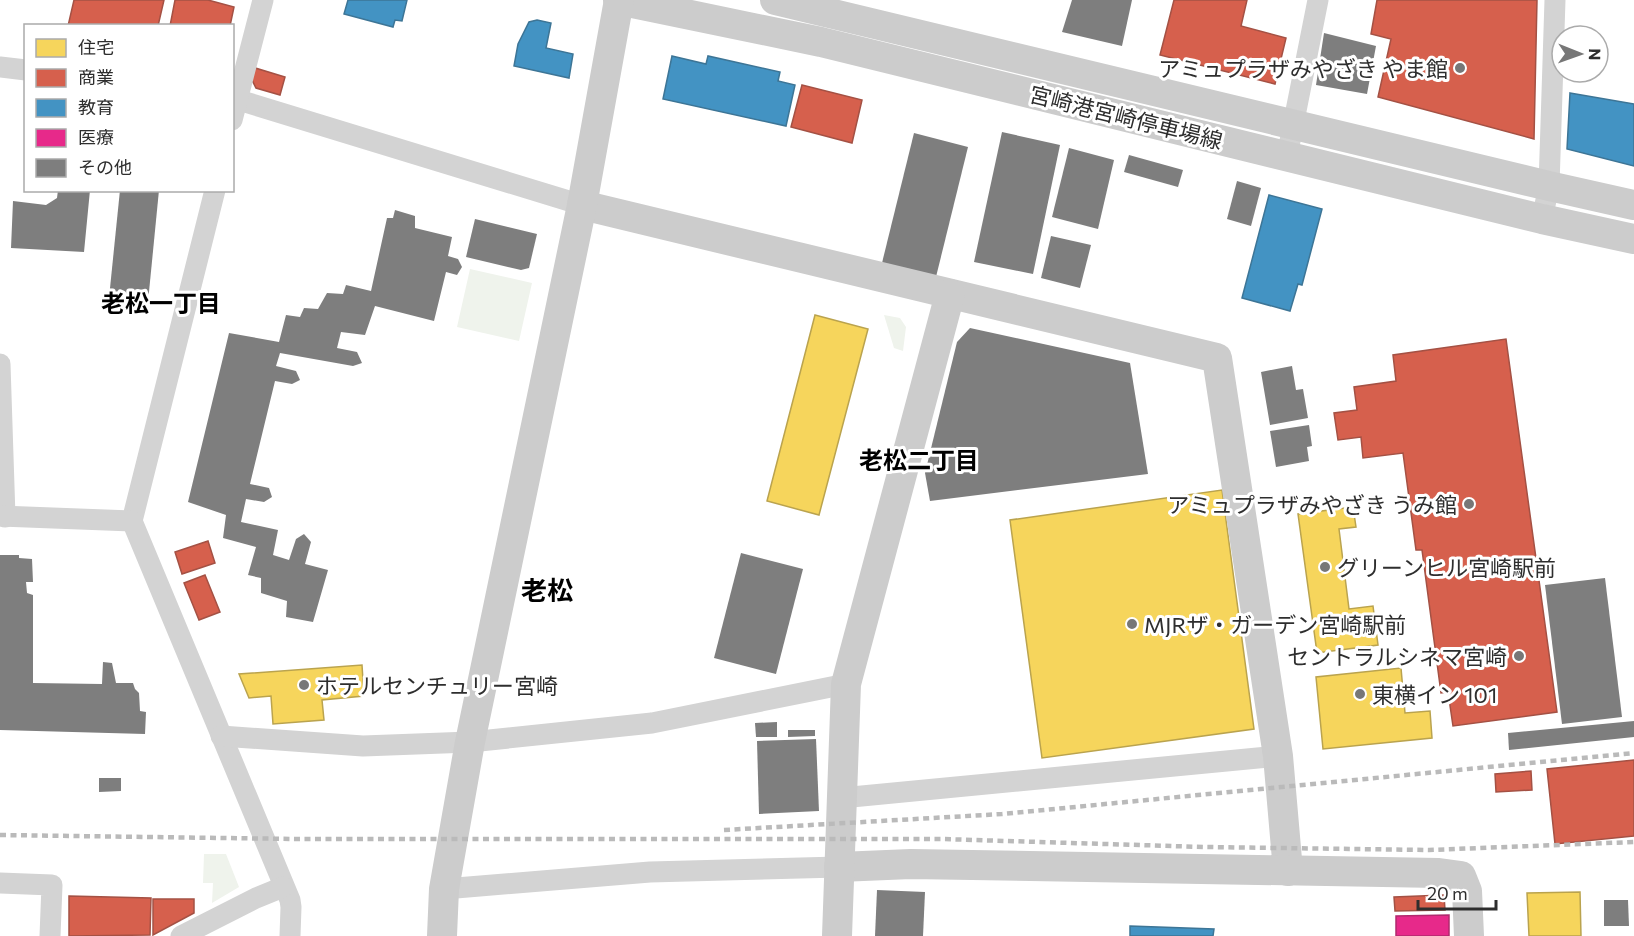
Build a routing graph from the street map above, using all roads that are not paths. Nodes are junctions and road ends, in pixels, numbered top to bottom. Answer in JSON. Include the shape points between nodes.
{"nodes":[{"id":1,"x":263,"y":0,"type":"edge"},
{"id":2,"x":619,"y":0,"type":"edge"},
{"id":3,"x":775,"y":0,"type":"edge"},
{"id":4,"x":1318,"y":0,"type":"edge"},
{"id":5,"x":1555,"y":0,"type":"edge"},
{"id":6,"x":834,"y":7,"type":"edge"},
{"id":7,"x":821,"y":42,"type":"junction"},
{"id":8,"x":0,"y":67,"type":"edge"},
{"id":9,"x":24,"y":70,"type":"edge"},
{"id":10,"x":235,"y":98,"type":"edge"},
{"id":11,"x":1294,"y":123,"type":"junction"},
{"id":12,"x":1287,"y":156,"type":"junction"},
{"id":13,"x":1549,"y":186,"type":"junction"},
{"id":14,"x":214,"y":192,"type":"edge"},
{"id":15,"x":582,"y":205,"type":"junction"},
{"id":16,"x":1634,"y":205,"type":"edge"},
{"id":17,"x":1542,"y":219,"type":"junction"},
{"id":18,"x":1634,"y":239,"type":"edge"},
{"id":19,"x":950,"y":294,"type":"junction"},
{"id":20,"x":0,"y":364,"type":"edge"},
{"id":21,"x":2,"y":517,"type":"edge"},
{"id":22,"x":132,"y":521,"type":"junction"},
{"id":23,"x":846,"y":684,"type":"junction"},
{"id":24,"x":221,"y":736,"type":"junction"},
{"id":25,"x":470,"y":742,"type":"junction"},
{"id":26,"x":1278,"y":756,"type":"junction"},
{"id":27,"x":841,"y":798,"type":"junction"},
{"id":28,"x":839,"y":867,"type":"junction"},
{"id":29,"x":1288,"y":871,"type":"junction"},
{"id":30,"x":0,"y":883,"type":"edge"},
{"id":31,"x":283,"y":886,"type":"junction"},
{"id":32,"x":444,"y":889,"type":"junction"},
{"id":33,"x":50,"y":936,"type":"edge"},
{"id":34,"x":181,"y":936,"type":"edge"},
{"id":35,"x":290,"y":936,"type":"edge"},
{"id":36,"x":442,"y":936,"type":"edge"},
{"id":37,"x":837,"y":936,"type":"edge"},
{"id":38,"x":1469,"y":936,"type":"edge"}],
"edges":[{"from":1,"to":10,"type":"street"},
{"from":2,"to":7,"type":"street","name":"宮崎港宮崎停車場線"},
{"from":2,"to":15,"type":"street"},
{"from":3,"to":6,"type":"street","name":"宮崎港宮崎停車場線"},
{"from":4,"to":11,"type":"street"},
{"from":5,"to":13,"type":"street"},
{"from":6,"to":7,"type":"street"},
{"from":6,"to":11,"type":"street","name":"宮崎港宮崎停車場線"},
{"from":7,"to":12,"type":"street","name":"宮崎港宮崎停車場線"},
{"from":8,"to":9,"type":"street"},
{"from":10,"to":15,"type":"street"},
{"from":11,"to":12,"type":"street"},
{"from":11,"to":13,"type":"street","name":"宮崎港宮崎停車場線"},
{"from":12,"to":17,"type":"street","name":"宮崎港宮崎停車場線"},
{"from":13,"to":16,"type":"street","name":"宮崎港宮崎停車場線"},
{"from":13,"to":17,"type":"street"},
{"from":14,"to":22,"type":"street"},
{"from":15,"to":19,"type":"street"},
{"from":15,"to":25,"type":"street"},
{"from":17,"to":18,"type":"street","name":"宮崎港宮崎停車場線"},
{"from":19,"to":23,"type":"street"},
{"from":19,"to":26,"type":"street","via":[[1217,358]]},
{"from":20,"to":21,"type":"street"},
{"from":21,"to":22,"type":"street"},
{"from":22,"to":24,"type":"street"},
{"from":23,"to":25,"type":"street","via":[[652,723]]},
{"from":23,"to":27,"type":"street"},
{"from":24,"to":25,"type":"street","via":[[363,746]]},
{"from":24,"to":31,"type":"street"},
{"from":25,"to":32,"type":"street"},
{"from":26,"to":27,"type":"street"},
{"from":26,"to":29,"type":"street"},
{"from":27,"to":28,"type":"street"},
{"from":28,"to":29,"type":"street","via":[[912,864]]},
{"from":28,"to":32,"type":"street","via":[[650,872]]},
{"from":28,"to":37,"type":"street"},
{"from":29,"to":38,"type":"street","via":[[1461,876],[1467,891]]},
{"from":30,"to":33,"type":"street","via":[[52,885]]},
{"from":31,"to":34,"type":"street"},
{"from":31,"to":35,"type":"street","via":[[291,907]]},
{"from":32,"to":36,"type":"street"}]}
